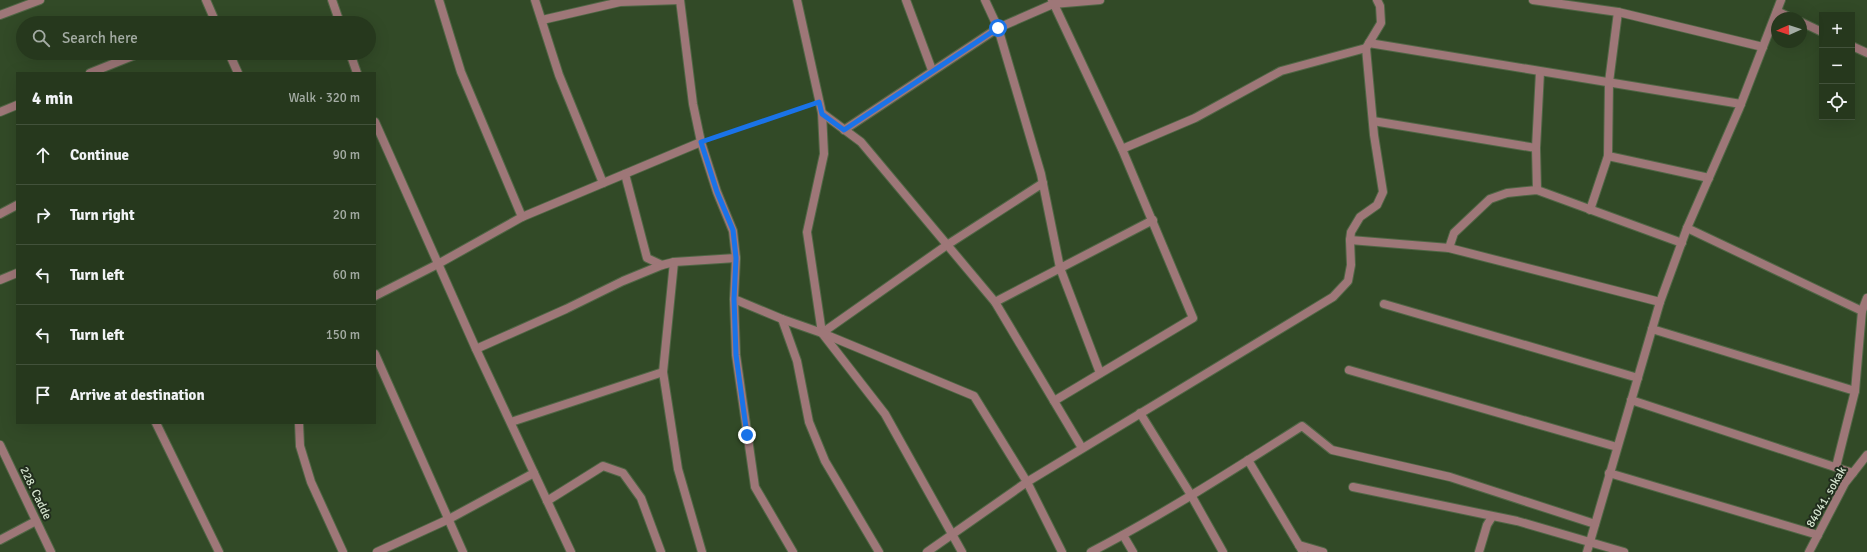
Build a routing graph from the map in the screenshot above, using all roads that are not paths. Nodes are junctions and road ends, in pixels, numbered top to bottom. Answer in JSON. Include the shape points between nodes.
{"nodes":[{"id":1,"x":40,"y":0,"type":"edge"},
{"id":2,"x":206,"y":0,"type":"edge"},
{"id":3,"x":332,"y":0,"type":"edge"},
{"id":4,"x":439,"y":0,"type":"edge"},
{"id":5,"x":535,"y":0,"type":"edge"},
{"id":6,"x":680,"y":0,"type":"edge"},
{"id":7,"x":797,"y":0,"type":"edge"},
{"id":8,"x":906,"y":0,"type":"edge"},
{"id":9,"x":985,"y":0,"type":"edge"},
{"id":10,"x":1100,"y":0,"type":"edge"},
{"id":11,"x":1377,"y":0,"type":"edge"},
{"id":12,"x":1533,"y":0,"type":"edge"},
{"id":13,"x":1781,"y":0,"type":"edge"},
{"id":14,"x":1052,"y":2,"type":"edge"},
{"id":15,"x":1569,"y":2,"type":"edge"},
{"id":16,"x":1618,"y":12,"type":"junction"},
{"id":17,"x":1777,"y":12,"type":"edge"},
{"id":18,"x":0,"y":15,"type":"edge"},
{"id":19,"x":213,"y":16,"type":"edge"},
{"id":20,"x":338,"y":16,"type":"edge"},
{"id":21,"x":542,"y":20,"type":"junction"},
{"id":22,"x":1807,"y":25,"type":"edge"},
{"id":23,"x":1771,"y":27,"type":"edge"},
{"id":24,"x":998,"y":28,"type":"junction"},
{"id":25,"x":1819,"y":31,"type":"edge"},
{"id":26,"x":1368,"y":45,"type":"junction"},
{"id":27,"x":1763,"y":47,"type":"junction"},
{"id":28,"x":1855,"y":47,"type":"edge"},
{"id":29,"x":1867,"y":53,"type":"edge"},
{"id":30,"x":122,"y":60,"type":"edge"},
{"id":31,"x":232,"y":60,"type":"edge"},
{"id":32,"x":352,"y":60,"type":"edge"},
{"id":33,"x":932,"y":70,"type":"junction"},
{"id":34,"x":92,"y":72,"type":"edge"},
{"id":35,"x":238,"y":72,"type":"edge"},
{"id":36,"x":357,"y":72,"type":"edge"},
{"id":37,"x":1540,"y":72,"type":"junction"},
{"id":38,"x":1609,"y":82,"type":"junction"},
{"id":39,"x":1741,"y":104,"type":"junction"},
{"id":40,"x":16,"y":105,"type":"edge"},
{"id":41,"x":0,"y":112,"type":"edge"},
{"id":42,"x":822,"y":114,"type":"junction"},
{"id":43,"x":1373,"y":121,"type":"junction"},
{"id":44,"x":376,"y":124,"type":"edge"},
{"id":45,"x":844,"y":130,"type":"junction"},
{"id":46,"x":701,"y":142,"type":"junction"},
{"id":47,"x":1536,"y":148,"type":"junction"},
{"id":48,"x":1122,"y":149,"type":"junction"},
{"id":49,"x":1608,"y":156,"type":"junction"},
{"id":50,"x":625,"y":174,"type":"junction"},
{"id":51,"x":1709,"y":178,"type":"junction"},
{"id":52,"x":603,"y":183,"type":"junction"},
{"id":53,"x":1043,"y":184,"type":"junction"},
{"id":54,"x":1537,"y":190,"type":"junction"},
{"id":55,"x":16,"y":206,"type":"edge"},
{"id":56,"x":1590,"y":210,"type":"junction"},
{"id":57,"x":0,"y":214,"type":"edge"},
{"id":58,"x":522,"y":217,"type":"junction"},
{"id":59,"x":1153,"y":220,"type":"junction"},
{"id":60,"x":1687,"y":228,"type":"junction"},
{"id":61,"x":1350,"y":240,"type":"junction"},
{"id":62,"x":1682,"y":243,"type":"junction"},
{"id":63,"x":947,"y":245,"type":"junction"},
{"id":64,"x":1449,"y":248,"type":"junction"},
{"id":65,"x":736,"y":258,"type":"junction"},
{"id":66,"x":674,"y":262,"type":"junction"},
{"id":67,"x":438,"y":264,"type":"junction"},
{"id":68,"x":662,"y":265,"type":"junction"},
{"id":69,"x":1060,"y":268,"type":"junction"},
{"id":70,"x":16,"y":273,"type":"edge"},
{"id":71,"x":0,"y":280,"type":"edge"},
{"id":72,"x":376,"y":295,"type":"edge"},
{"id":73,"x":1867,"y":298,"type":"edge"},
{"id":74,"x":734,"y":299,"type":"junction"},
{"id":75,"x":995,"y":302,"type":"junction"},
{"id":76,"x":1660,"y":302,"type":"junction"},
{"id":77,"x":1384,"y":304,"type":"dead end"},
{"id":78,"x":1862,"y":311,"type":"junction"},
{"id":79,"x":782,"y":320,"type":"junction"},
{"id":80,"x":1652,"y":329,"type":"junction"},
{"id":81,"x":822,"y":333,"type":"junction"},
{"id":82,"x":476,"y":349,"type":"junction"},
{"id":83,"x":376,"y":356,"type":"edge"},
{"id":84,"x":1349,"y":370,"type":"dead end"},
{"id":85,"x":663,"y":372,"type":"junction"},
{"id":86,"x":1100,"y":373,"type":"junction"},
{"id":87,"x":1638,"y":378,"type":"junction"},
{"id":88,"x":1854,"y":391,"type":"junction"},
{"id":89,"x":1631,"y":400,"type":"junction"},
{"id":90,"x":1054,"y":401,"type":"junction"},
{"id":91,"x":1140,"y":413,"type":"junction"},
{"id":92,"x":511,"y":422,"type":"junction"},
{"id":93,"x":156,"y":424,"type":"edge"},
{"id":94,"x":299,"y":424,"type":"edge"},
{"id":95,"x":0,"y":445,"type":"edge"},
{"id":96,"x":1617,"y":447,"type":"junction"},
{"id":97,"x":1082,"y":448,"type":"junction"},
{"id":98,"x":1867,"y":455,"type":"edge"},
{"id":99,"x":1248,"y":460,"type":"junction"},
{"id":100,"x":1836,"y":467,"type":"junction"},
{"id":101,"x":534,"y":473,"type":"junction"},
{"id":102,"x":1609,"y":473,"type":"junction"},
{"id":103,"x":1853,"y":473,"type":"junction"},
{"id":104,"x":1027,"y":482,"type":"junction"},
{"id":105,"x":1354,"y":487,"type":"dead end"},
{"id":106,"x":1191,"y":495,"type":"junction"},
{"id":107,"x":547,"y":501,"type":"junction"},
{"id":108,"x":1492,"y":517,"type":"junction"},
{"id":109,"x":449,"y":519,"type":"junction"},
{"id":110,"x":36,"y":521,"type":"junction"},
{"id":111,"x":1595,"y":524,"type":"junction"},
{"id":112,"x":952,"y":535,"type":"junction"},
{"id":113,"x":1123,"y":535,"type":"junction"},
{"id":114,"x":1818,"y":535,"type":"junction"},
{"id":115,"x":0,"y":540,"type":"edge"},
{"id":116,"x":1590,"y":542,"type":"junction"},
{"id":117,"x":1301,"y":549,"type":"edge"},
{"id":118,"x":51,"y":552,"type":"edge"},
{"id":119,"x":219,"y":552,"type":"edge"},
{"id":120,"x":343,"y":552,"type":"edge"},
{"id":121,"x":377,"y":552,"type":"edge"},
{"id":122,"x":462,"y":552,"type":"edge"},
{"id":123,"x":571,"y":552,"type":"edge"},
{"id":124,"x":660,"y":552,"type":"edge"},
{"id":125,"x":700,"y":552,"type":"edge"},
{"id":126,"x":793,"y":552,"type":"edge"},
{"id":127,"x":879,"y":552,"type":"edge"},
{"id":128,"x":927,"y":552,"type":"edge"},
{"id":129,"x":962,"y":552,"type":"edge"},
{"id":130,"x":1062,"y":552,"type":"edge"},
{"id":131,"x":1092,"y":552,"type":"edge"},
{"id":132,"x":1133,"y":552,"type":"edge"},
{"id":133,"x":1223,"y":552,"type":"edge"},
{"id":134,"x":1323,"y":552,"type":"edge"},
{"id":135,"x":1479,"y":552,"type":"edge"},
{"id":136,"x":1587,"y":552,"type":"edge"},
{"id":137,"x":1624,"y":552,"type":"edge"},
{"id":138,"x":1809,"y":552,"type":"edge"}],
"edges":[{"from":1,"to":18,"type":"street"},
{"from":2,"to":19,"type":"street"},
{"from":3,"to":20,"type":"street"},
{"from":4,"to":58,"type":"street","via":[[461,72]]},
{"from":5,"to":21,"type":"street"},
{"from":6,"to":21,"type":"street","via":[[620,2]]},
{"from":6,"to":46,"type":"street","via":[[693,104]]},
{"from":7,"to":42,"type":"street"},
{"from":8,"to":33,"type":"street"},
{"from":9,"to":24,"type":"street"},
{"from":10,"to":14,"type":"street"},
{"from":11,"to":26,"type":"street","via":[[1381,23]]},
{"from":12,"to":15,"type":"street"},
{"from":13,"to":17,"type":"street"},
{"from":14,"to":24,"type":"street"},
{"from":14,"to":48,"type":"street"},
{"from":15,"to":16,"type":"street"},
{"from":16,"to":27,"type":"street"},
{"from":16,"to":38,"type":"street"},
{"from":21,"to":52,"type":"street","via":[[559,75]]},
{"from":22,"to":25,"type":"street"},
{"from":23,"to":27,"type":"street"},
{"from":24,"to":33,"type":"street"},
{"from":24,"to":53,"type":"street"},
{"from":26,"to":37,"type":"street"},
{"from":26,"to":43,"type":"street"},
{"from":26,"to":48,"type":"street","via":[[1281,71],[1195,118]]},
{"from":27,"to":39,"type":"street"},
{"from":28,"to":29,"type":"street"},
{"from":30,"to":34,"type":"street"},
{"from":31,"to":35,"type":"street"},
{"from":32,"to":36,"type":"street"},
{"from":33,"to":45,"type":"street"},
{"from":37,"to":38,"type":"street"},
{"from":37,"to":47,"type":"street"},
{"from":38,"to":39,"type":"street"},
{"from":38,"to":49,"type":"street"},
{"from":39,"to":51,"type":"street"},
{"from":40,"to":41,"type":"street"},
{"from":42,"to":45,"type":"street"},
{"from":42,"to":81,"type":"street","via":[[824,154],[807,232]]},
{"from":43,"to":47,"type":"street"},
{"from":43,"to":61,"type":"street","via":[[1383,192],[1377,205],[1360,218],[1351,232]]},
{"from":44,"to":67,"type":"street"},
{"from":45,"to":63,"type":"street","via":[[861,142]]},
{"from":46,"to":50,"type":"street"},
{"from":46,"to":65,"type":"street","via":[[717,192],[733,230]]},
{"from":47,"to":54,"type":"street"},
{"from":48,"to":59,"type":"street"},
{"from":49,"to":51,"type":"street"},
{"from":49,"to":56,"type":"street"},
{"from":50,"to":52,"type":"street"},
{"from":50,"to":68,"type":"street","via":[[647,258]]},
{"from":51,"to":60,"type":"street"},
{"from":52,"to":58,"type":"street"},
{"from":53,"to":63,"type":"street"},
{"from":53,"to":69,"type":"street"},
{"from":54,"to":56,"type":"street"},
{"from":54,"to":64,"type":"street","via":[[1507,193],[1490,200],[1454,233]]},
{"from":55,"to":57,"type":"street"},
{"from":56,"to":62,"type":"street"},
{"from":58,"to":67,"type":"street"},
{"from":59,"to":69,"type":"street"},
{"from":59,"to":86,"type":"street","via":[[1193,318]]},
{"from":60,"to":62,"type":"street"},
{"from":60,"to":78,"type":"street"},
{"from":61,"to":64,"type":"street"},
{"from":61,"to":91,"type":"street","via":[[1351,266],[1348,281],[1333,297]]},
{"from":62,"to":76,"type":"street"},
{"from":63,"to":75,"type":"street"},
{"from":63,"to":81,"type":"street"},
{"from":64,"to":76,"type":"street"},
{"from":65,"to":66,"type":"street"},
{"from":65,"to":74,"type":"street"},
{"from":66,"to":68,"type":"street"},
{"from":66,"to":85,"type":"street"},
{"from":67,"to":72,"type":"street"},
{"from":67,"to":82,"type":"street"},
{"from":68,"to":82,"type":"street"},
{"from":69,"to":75,"type":"street"},
{"from":69,"to":86,"type":"street"},
{"from":70,"to":71,"type":"street"},
{"from":73,"to":78,"type":"street"},
{"from":74,"to":79,"type":"street"},
{"from":74,"to":126,"type":"street","via":[[736,355],[755,487]]},
{"from":75,"to":90,"type":"street"},
{"from":76,"to":80,"type":"street"},
{"from":77,"to":87,"type":"street"},
{"from":78,"to":88,"type":"street"},
{"from":79,"to":81,"type":"street"},
{"from":79,"to":127,"type":"street","via":[[797,360],[809,422],[825,461]]},
{"from":80,"to":87,"type":"street"},
{"from":80,"to":88,"type":"street"},
{"from":81,"to":104,"type":"street","via":[[974,396]]},
{"from":81,"to":112,"type":"street","via":[[885,414]]},
{"from":82,"to":92,"type":"street"},
{"from":83,"to":109,"type":"street"},
{"from":84,"to":96,"type":"street"},
{"from":85,"to":92,"type":"street"},
{"from":85,"to":125,"type":"street","via":[[678,469]]},
{"from":86,"to":90,"type":"street"},
{"from":87,"to":89,"type":"street"},
{"from":88,"to":100,"type":"street"},
{"from":89,"to":96,"type":"street"},
{"from":89,"to":100,"type":"street"},
{"from":90,"to":97,"type":"street"},
{"from":91,"to":97,"type":"street"},
{"from":91,"to":106,"type":"street"},
{"from":92,"to":101,"type":"street"},
{"from":93,"to":119,"type":"street"},
{"from":94,"to":120,"type":"street","via":[[300,446],[311,482]]},
{"from":95,"to":110,"type":"street","name":"228. Cadde"},
{"from":96,"to":102,"type":"street"},
{"from":97,"to":104,"type":"street"},
{"from":98,"to":103,"type":"street","name":"84041. sokak"},
{"from":99,"to":106,"type":"street"},
{"from":99,"to":111,"type":"street","via":[[1302,426],[1332,450],[1450,477]]},
{"from":99,"to":117,"type":"street"},
{"from":100,"to":103,"type":"street"},
{"from":101,"to":107,"type":"street"},
{"from":101,"to":109,"type":"street"},
{"from":102,"to":111,"type":"street"},
{"from":102,"to":114,"type":"street"},
{"from":103,"to":114,"type":"street","name":"84041. sokak","via":[[1845,483]]},
{"from":104,"to":112,"type":"street"},
{"from":104,"to":130,"type":"street"},
{"from":105,"to":108,"type":"street"},
{"from":106,"to":113,"type":"street"},
{"from":106,"to":133,"type":"street"},
{"from":107,"to":123,"type":"street"},
{"from":107,"to":124,"type":"street","via":[[603,466],[623,472],[641,498]]},
{"from":108,"to":116,"type":"street","via":[[1517,521]]},
{"from":108,"to":135,"type":"street"},
{"from":109,"to":121,"type":"street"},
{"from":109,"to":122,"type":"street"},
{"from":110,"to":115,"type":"street"},
{"from":110,"to":118,"type":"street","name":"228. Cadde"},
{"from":111,"to":116,"type":"street"},
{"from":112,"to":128,"type":"street"},
{"from":112,"to":129,"type":"street"},
{"from":113,"to":131,"type":"street"},
{"from":113,"to":132,"type":"street"},
{"from":114,"to":138,"type":"street","name":"84041. sokak"},
{"from":116,"to":136,"type":"street"},
{"from":116,"to":137,"type":"street"},
{"from":117,"to":134,"type":"street"}]}
